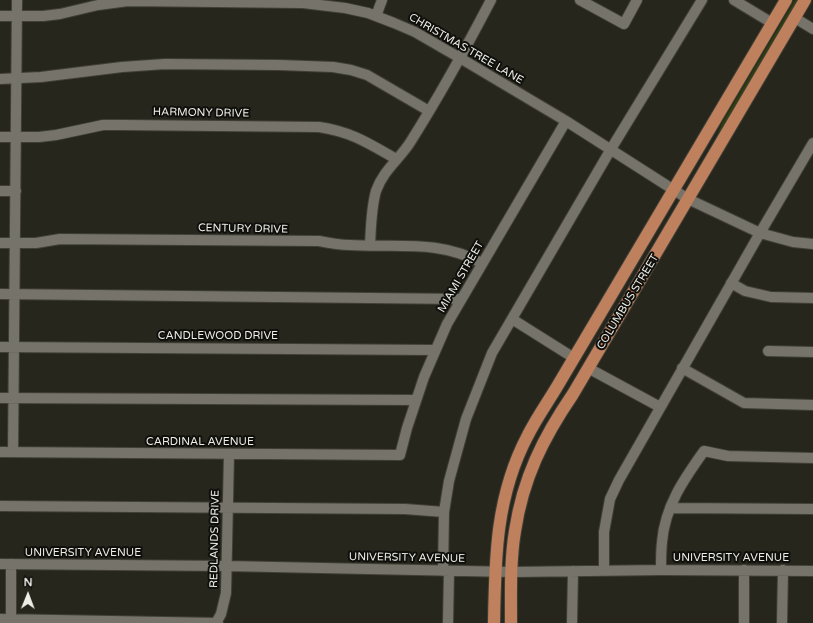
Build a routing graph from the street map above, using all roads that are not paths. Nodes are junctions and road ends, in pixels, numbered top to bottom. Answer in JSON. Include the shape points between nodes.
{"nodes":[{"id":1,"x":17,"y":0,"type":"edge"},
{"id":2,"x":382,"y":0,"type":"edge"},
{"id":3,"x":492,"y":0,"type":"edge"},
{"id":4,"x":580,"y":0,"type":"edge"},
{"id":5,"x":637,"y":0,"type":"edge"},
{"id":6,"x":702,"y":0,"type":"edge"},
{"id":7,"x":734,"y":0,"type":"edge"},
{"id":8,"x":786,"y":0,"type":"edge"},
{"id":9,"x":805,"y":0,"type":"edge"},
{"id":10,"x":0,"y":16,"type":"edge"},
{"id":11,"x":17,"y":16,"type":"junction"},
{"id":12,"x":376,"y":16,"type":"junction"},
{"id":13,"x":795,"y":18,"type":"junction"},
{"id":14,"x":772,"y":23,"type":"junction"},
{"id":15,"x":813,"y":29,"type":"edge"},
{"id":16,"x":460,"y":58,"type":"junction"},
{"id":17,"x":0,"y":79,"type":"edge"},
{"id":18,"x":16,"y":79,"type":"junction"},
{"id":19,"x":429,"y":111,"type":"junction"},
{"id":20,"x":566,"y":121,"type":"junction"},
{"id":21,"x":0,"y":137,"type":"edge"},
{"id":22,"x":16,"y":137,"type":"junction"},
{"id":23,"x":813,"y":143,"type":"edge"},
{"id":24,"x":611,"y":149,"type":"junction"},
{"id":25,"x":396,"y":159,"type":"junction"},
{"id":26,"x":674,"y":190,"type":"junction"},
{"id":27,"x":0,"y":191,"type":"edge"},
{"id":28,"x":16,"y":191,"type":"junction"},
{"id":29,"x":688,"y":199,"type":"junction"},
{"id":30,"x":760,"y":233,"type":"junction"},
{"id":31,"x":0,"y":243,"type":"edge"},
{"id":32,"x":15,"y":243,"type":"junction"},
{"id":33,"x":813,"y":244,"type":"edge"},
{"id":34,"x":370,"y":245,"type":"junction"},
{"id":35,"x":482,"y":263,"type":"junction"},
{"id":36,"x":731,"y":284,"type":"junction"},
{"id":37,"x":0,"y":294,"type":"edge"},
{"id":38,"x":15,"y":294,"type":"junction"},
{"id":39,"x":813,"y":298,"type":"edge"},
{"id":40,"x":461,"y":299,"type":"junction"},
{"id":41,"x":512,"y":320,"type":"junction"},
{"id":42,"x":0,"y":347,"type":"edge"},
{"id":43,"x":14,"y":347,"type":"junction"},
{"id":44,"x":435,"y":350,"type":"junction"},
{"id":45,"x":768,"y":351,"type":"dead end"},
{"id":46,"x":813,"y":352,"type":"edge"},
{"id":47,"x":574,"y":358,"type":"junction"},
{"id":48,"x":588,"y":368,"type":"junction"},
{"id":49,"x":682,"y":368,"type":"junction"},
{"id":50,"x":0,"y":398,"type":"edge"},
{"id":51,"x":13,"y":398,"type":"junction"},
{"id":52,"x":416,"y":400,"type":"junction"},
{"id":53,"x":813,"y":406,"type":"edge"},
{"id":54,"x":660,"y":407,"type":"junction"},
{"id":55,"x":0,"y":452,"type":"edge"},
{"id":56,"x":13,"y":452,"type":"junction"},
{"id":57,"x":229,"y":454,"type":"junction"},
{"id":58,"x":400,"y":455,"type":"joint"},
{"id":59,"x":813,"y":458,"type":"edge"},
{"id":60,"x":0,"y":506,"type":"edge"},
{"id":61,"x":227,"y":507,"type":"junction"},
{"id":62,"x":670,"y":508,"type":"junction"},
{"id":63,"x":813,"y":509,"type":"edge"},
{"id":64,"x":444,"y":512,"type":"junction"},
{"id":65,"x":0,"y":564,"type":"edge"},
{"id":66,"x":11,"y":564,"type":"junction"},
{"id":67,"x":226,"y":566,"type":"junction"},
{"id":68,"x":661,"y":570,"type":"junction"},
{"id":69,"x":744,"y":570,"type":"junction"},
{"id":70,"x":783,"y":570,"type":"junction"},
{"id":71,"x":813,"y":570,"type":"edge"},
{"id":72,"x":446,"y":571,"type":"junction"},
{"id":73,"x":573,"y":571,"type":"junction"},
{"id":74,"x":604,"y":571,"type":"junction"},
{"id":75,"x":494,"y":572,"type":"junction"},
{"id":76,"x":512,"y":572,"type":"junction"},
{"id":77,"x":0,"y":619,"type":"edge"},
{"id":78,"x":11,"y":621,"type":"edge"},
{"id":79,"x":217,"y":623,"type":"edge"},
{"id":80,"x":448,"y":623,"type":"edge"},
{"id":81,"x":494,"y":623,"type":"edge"},
{"id":82,"x":511,"y":623,"type":"edge"},
{"id":83,"x":572,"y":623,"type":"edge"},
{"id":84,"x":744,"y":623,"type":"edge"},
{"id":85,"x":782,"y":623,"type":"edge"}],
"edges":[{"from":1,"to":11,"type":"street"},
{"from":2,"to":12,"type":"street"},
{"from":3,"to":16,"type":"street"},
{"from":4,"to":5,"type":"street","via":[[624,24]]},
{"from":6,"to":24,"type":"street"},
{"from":7,"to":14,"type":"street"},
{"from":8,"to":14,"type":"main road","name":"COLUMBUS STREET"},
{"from":9,"to":13,"type":"main road","name":"COLUMBUS STREET"},
{"from":10,"to":11,"type":"street","name":"CHRISTMAS TREE LANE"},
{"from":11,"to":12,"type":"street","name":"CHRISTMAS TREE LANE","via":[[60,14],[128,1],[304,2]]},
{"from":11,"to":18,"type":"street"},
{"from":12,"to":16,"type":"street","name":"CHRISTMAS TREE LANE","via":[[415,32]]},
{"from":13,"to":15,"type":"street"},
{"from":13,"to":29,"type":"main road","name":"COLUMBUS STREET"},
{"from":14,"to":26,"type":"main road","name":"COLUMBUS STREET"},
{"from":16,"to":19,"type":"street"},
{"from":16,"to":20,"type":"street","name":"CHRISTMAS TREE LANE"},
{"from":17,"to":18,"type":"street"},
{"from":18,"to":19,"type":"street","via":[[122,66],[165,64],[333,67],[367,75]]},
{"from":18,"to":22,"type":"street"},
{"from":19,"to":25,"type":"street","via":[[411,142]]},
{"from":20,"to":24,"type":"street","name":"CHRISTMAS TREE LANE"},
{"from":20,"to":35,"type":"street","name":"MIAMI STREET"},
{"from":21,"to":22,"type":"street","name":"HARMONY DRIVE"},
{"from":22,"to":25,"type":"street","name":"HARMONY DRIVE","via":[[39,137],[121,125],[319,126],[350,134]]},
{"from":22,"to":28,"type":"street"},
{"from":23,"to":30,"type":"street"},
{"from":24,"to":26,"type":"street","name":"CHRISTMAS TREE LANE"},
{"from":24,"to":41,"type":"street"},
{"from":25,"to":34,"type":"street","via":[[377,190],[371,220]]},
{"from":26,"to":29,"type":"street","name":"CHRISTMAS TREE LANE"},
{"from":26,"to":47,"type":"main road","name":"COLUMBUS STREET"},
{"from":27,"to":28,"type":"street"},
{"from":28,"to":32,"type":"street"},
{"from":29,"to":30,"type":"street","name":"CHRISTMAS TREE LANE"},
{"from":29,"to":48,"type":"main road","name":"COLUMBUS STREET"},
{"from":30,"to":33,"type":"street","name":"CHRISTMAS TREE LANE","via":[[793,242]]},
{"from":30,"to":36,"type":"street"},
{"from":31,"to":32,"type":"street","name":"CENTURY DRIVE"},
{"from":32,"to":34,"type":"street","name":"CENTURY DRIVE","via":[[75,239],[319,241]]},
{"from":32,"to":38,"type":"street"},
{"from":34,"to":35,"type":"street","name":"CENTURY DRIVE","via":[[444,248]]},
{"from":35,"to":40,"type":"street","name":"MIAMI STREET"},
{"from":36,"to":39,"type":"street","via":[[745,291],[771,297]]},
{"from":36,"to":49,"type":"street"},
{"from":37,"to":38,"type":"street"},
{"from":38,"to":40,"type":"street"},
{"from":38,"to":43,"type":"street"},
{"from":40,"to":44,"type":"street","name":"MIAMI STREET"},
{"from":41,"to":47,"type":"street"},
{"from":41,"to":64,"type":"street","via":[[492,353],[466,419]]},
{"from":42,"to":43,"type":"street","name":"CANDLEWOOD DRIVE"},
{"from":43,"to":44,"type":"street","name":"CANDLEWOOD DRIVE"},
{"from":43,"to":51,"type":"street"},
{"from":44,"to":52,"type":"street","name":"MIAMI STREET"},
{"from":45,"to":46,"type":"street"},
{"from":47,"to":75,"type":"main road","name":"COLUMBUS STREET","via":[[516,459],[501,509]]},
{"from":48,"to":54,"type":"street"},
{"from":48,"to":76,"type":"main road","name":"COLUMBUS STREET","via":[[542,443],[532,466],[518,513]]},
{"from":49,"to":53,"type":"street","via":[[744,403]]},
{"from":49,"to":54,"type":"street"},
{"from":50,"to":51,"type":"street"},
{"from":51,"to":52,"type":"street"},
{"from":51,"to":56,"type":"street"},
{"from":52,"to":58,"type":"street","name":"MIAMI STREET"},
{"from":54,"to":74,"type":"street","via":[[618,480],[610,499],[604,532]]},
{"from":55,"to":56,"type":"street","name":"CARDINAL AVENUE"},
{"from":56,"to":57,"type":"street","name":"CARDINAL AVENUE"},
{"from":57,"to":58,"type":"street","name":"CARDINAL AVENUE"},
{"from":57,"to":61,"type":"street","name":"REDLANDS DRIVE"},
{"from":59,"to":62,"type":"street","via":[[728,456],[704,452],[679,487]]},
{"from":60,"to":61,"type":"street"},
{"from":61,"to":64,"type":"street","via":[[405,509]]},
{"from":61,"to":67,"type":"street","name":"REDLANDS DRIVE"},
{"from":62,"to":63,"type":"street"},
{"from":62,"to":68,"type":"street","via":[[664,526]]},
{"from":64,"to":72,"type":"street"},
{"from":65,"to":66,"type":"street","name":"UNIVERSITY AVENUE"},
{"from":66,"to":67,"type":"street","name":"UNIVERSITY AVENUE"},
{"from":66,"to":78,"type":"street"},
{"from":67,"to":72,"type":"street","name":"UNIVERSITY AVENUE"},
{"from":67,"to":79,"type":"street","name":"REDLANDS DRIVE","via":[[225,604]]},
{"from":68,"to":69,"type":"street","name":"UNIVERSITY AVENUE"},
{"from":68,"to":74,"type":"street","name":"UNIVERSITY AVENUE"},
{"from":69,"to":70,"type":"street","name":"UNIVERSITY AVENUE"},
{"from":69,"to":84,"type":"street"},
{"from":70,"to":71,"type":"street","name":"UNIVERSITY AVENUE"},
{"from":70,"to":85,"type":"street"},
{"from":72,"to":75,"type":"street","name":"UNIVERSITY AVENUE"},
{"from":72,"to":80,"type":"street"},
{"from":73,"to":74,"type":"street","name":"UNIVERSITY AVENUE"},
{"from":73,"to":76,"type":"street","name":"UNIVERSITY AVENUE"},
{"from":73,"to":83,"type":"street"},
{"from":75,"to":76,"type":"street","name":"UNIVERSITY AVENUE"},
{"from":75,"to":81,"type":"main road","name":"COLUMBUS STREET"},
{"from":76,"to":82,"type":"main road","name":"COLUMBUS STREET"},
{"from":77,"to":78,"type":"street"},
{"from":78,"to":79,"type":"street"}]}
